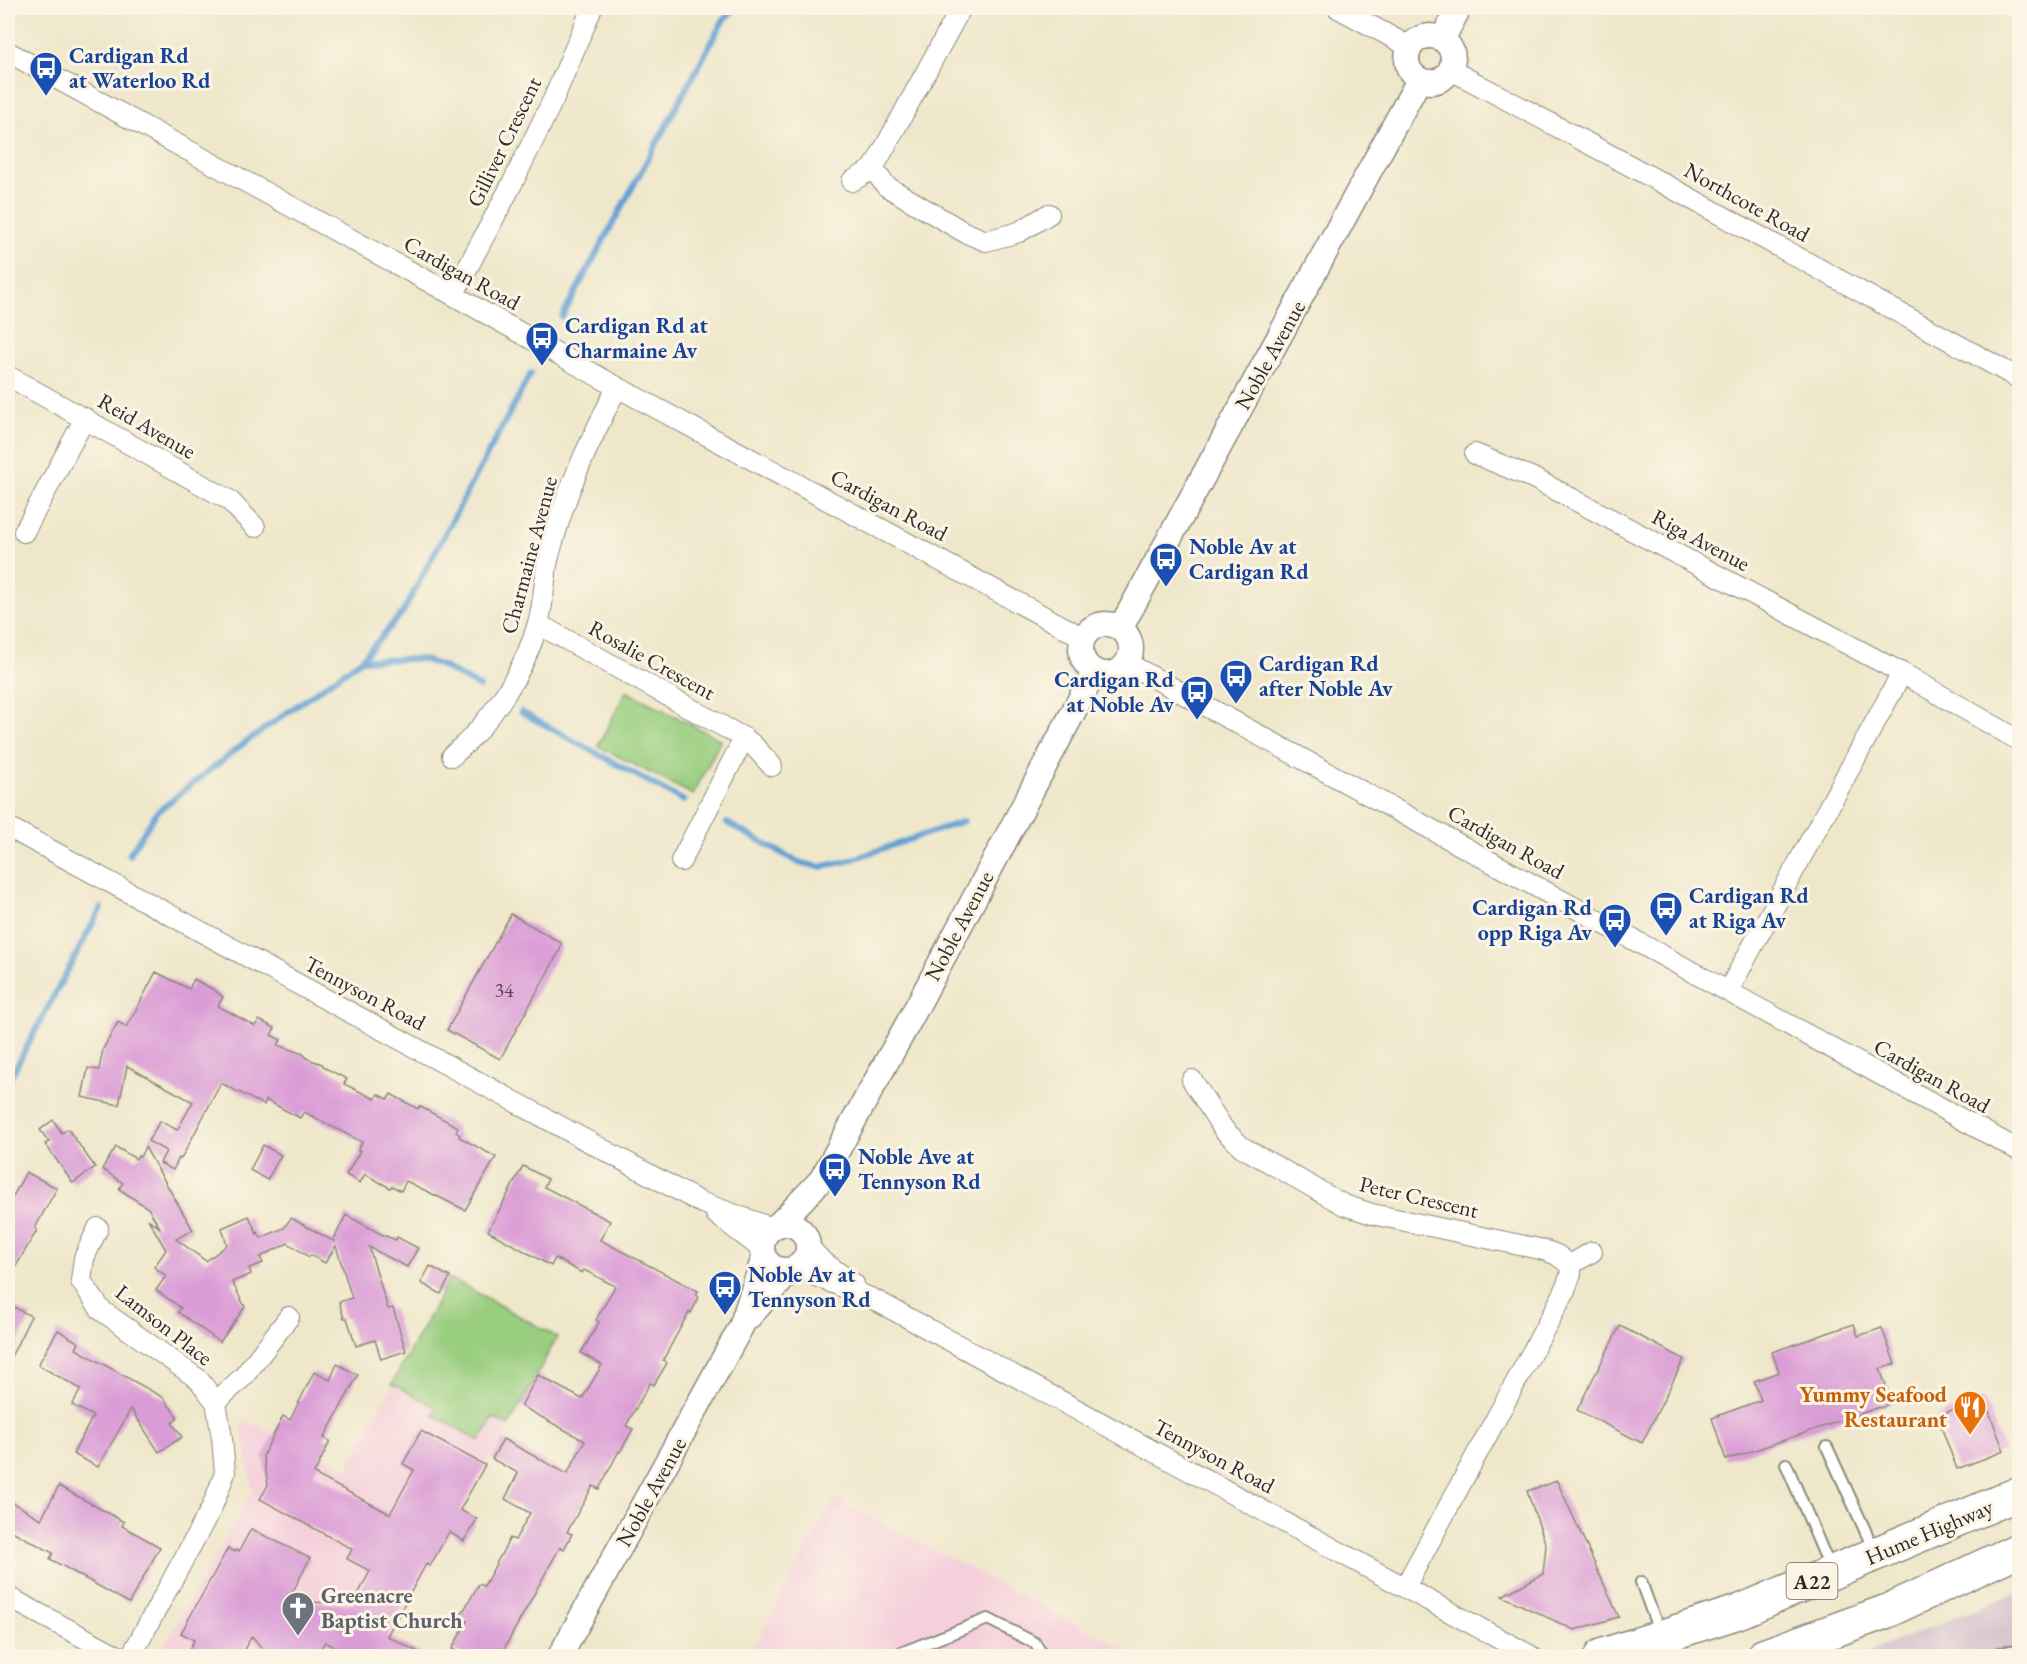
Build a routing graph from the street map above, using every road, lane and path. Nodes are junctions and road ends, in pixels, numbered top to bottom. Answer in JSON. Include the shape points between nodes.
{"nodes":[{"id":1,"x":592,"y":8,"type":"edge"},
{"id":2,"x":961,"y":8,"type":"edge"},
{"id":3,"x":1338,"y":8,"type":"edge"},
{"id":4,"x":1459,"y":8,"type":"edge"},
{"id":5,"x":1443,"y":38,"type":"junction"},
{"id":6,"x":1410,"y":47,"type":"junction"},
{"id":7,"x":8,"y":52,"type":"edge"},
{"id":8,"x":1451,"y":70,"type":"junction"},
{"id":9,"x":1419,"y":80,"type":"junction"},
{"id":10,"x":873,"y":168,"type":"junction"},
{"id":11,"x":852,"y":181,"type":"dead end"},
{"id":12,"x":1049,"y":214,"type":"dead end"},
{"id":13,"x":453,"y":295,"type":"junction"},
{"id":14,"x":8,"y":376,"type":"edge"},
{"id":15,"x":2019,"y":379,"type":"edge"},
{"id":16,"x":617,"y":387,"type":"junction"},
{"id":17,"x":86,"y":418,"type":"junction"},
{"id":18,"x":1475,"y":454,"type":"dead end"},
{"id":19,"x":255,"y":527,"type":"dead end"},
{"id":20,"x":24,"y":532,"type":"dead end"},
{"id":21,"x":538,"y":624,"type":"junction"},
{"id":22,"x":1120,"y":629,"type":"junction"},
{"id":23,"x":1084,"y":638,"type":"junction"},
{"id":24,"x":1127,"y":663,"type":"junction"},
{"id":25,"x":1095,"y":671,"type":"junction"},
{"id":26,"x":1902,"y":673,"type":"junction"},
{"id":27,"x":744,"y":738,"type":"junction"},
{"id":28,"x":2019,"y":741,"type":"edge"},
{"id":29,"x":452,"y":756,"type":"dead end"},
{"id":30,"x":771,"y":766,"type":"dead end"},
{"id":31,"x":8,"y":826,"type":"edge"},
{"id":32,"x":681,"y":861,"type":"dead end"},
{"id":33,"x":1728,"y":991,"type":"junction"},
{"id":34,"x":1192,"y":1080,"type":"dead end"},
{"id":35,"x":2019,"y":1151,"type":"edge"},
{"id":36,"x":821,"y":1180,"type":"junction"},
{"id":37,"x":98,"y":1228,"type":"dead end"},
{"id":38,"x":769,"y":1239,"type":"junction"},
{"id":39,"x":1592,"y":1252,"type":"dead end"},
{"id":40,"x":801,"y":1255,"type":"junction"},
{"id":41,"x":1570,"y":1266,"type":"junction"},
{"id":42,"x":289,"y":1317,"type":"dead end"},
{"id":43,"x":741,"y":1327,"type":"junction"},
{"id":44,"x":216,"y":1402,"type":"junction"},
{"id":45,"x":1827,"y":1447,"type":"dead end"},
{"id":46,"x":1786,"y":1464,"type":"dead end"},
{"id":47,"x":2019,"y":1493,"type":"edge"},
{"id":48,"x":2018,"y":1550,"type":"edge"},
{"id":49,"x":1876,"y":1555,"type":"junction"},
{"id":50,"x":1832,"y":1573,"type":"junction"},
{"id":51,"x":1641,"y":1582,"type":"dead end"},
{"id":52,"x":1405,"y":1587,"type":"junction"},
{"id":53,"x":8,"y":1597,"type":"edge"},
{"id":54,"x":1661,"y":1637,"type":"junction"},
{"id":55,"x":2019,"y":1651,"type":"edge"},
{"id":56,"x":118,"y":1656,"type":"edge"},
{"id":57,"x":131,"y":1656,"type":"edge"},
{"id":58,"x":560,"y":1656,"type":"edge"},
{"id":59,"x":893,"y":1656,"type":"edge"},
{"id":60,"x":1043,"y":1656,"type":"edge"},
{"id":61,"x":1532,"y":1656,"type":"edge"},
{"id":62,"x":1601,"y":1656,"type":"edge"},
{"id":63,"x":1763,"y":1656,"type":"edge"},
{"id":64,"x":1990,"y":1656,"type":"edge"}],
"edges":[{"from":1,"to":13,"type":"street","name":"Gilliver Crescent","via":[[553,100]]},
{"from":2,"to":10,"type":"street"},
{"from":3,"to":6,"type":"street"},
{"from":4,"to":5,"type":"street"},
{"from":5,"to":6,"type":"street","via":[[1421,37]]},
{"from":5,"to":8,"type":"street","via":[[1454,56]]},
{"from":6,"to":9,"type":"street","via":[[1407,62]]},
{"from":7,"to":13,"type":"street","name":"Cardigan Road"},
{"from":8,"to":9,"type":"street","via":[[1441,80]]},
{"from":8,"to":15,"type":"street","name":"Northcote Road"},
{"from":9,"to":22,"type":"street","name":"Noble Avenue"},
{"from":10,"to":11,"type":"street"},
{"from":10,"to":12,"type":"street","via":[[886,186],[964,232],[986,240],[1019,232]]},
{"from":13,"to":16,"type":"street","name":"Cardigan Road"},
{"from":14,"to":17,"type":"street","name":"Reid Avenue"},
{"from":16,"to":21,"type":"street","name":"Charmaine Avenue","via":[[562,513]]},
{"from":16,"to":23,"type":"street","name":"Cardigan Road"},
{"from":17,"to":19,"type":"street","name":"Reid Avenue","via":[[230,500]]},
{"from":17,"to":20,"type":"street"},
{"from":18,"to":26,"type":"street","name":"Riga Avenue","via":[[1533,478]]},
{"from":21,"to":27,"type":"street","name":"Rosalie Crescent"},
{"from":21,"to":29,"type":"street","name":"Charmaine Avenue","via":[[524,659],[496,706],[472,738]]},
{"from":22,"to":23,"type":"street","via":[[1100,625]]},
{"from":22,"to":24,"type":"street","via":[[1130,645]]},
{"from":23,"to":25,"type":"street","via":[[1083,656]]},
{"from":24,"to":25,"type":"street","via":[[1112,673]]},
{"from":24,"to":33,"type":"street","name":"Cardigan Road"},
{"from":25,"to":36,"type":"street","name":"Noble Avenue"},
{"from":26,"to":28,"type":"street","name":"Riga Avenue"},
{"from":26,"to":33,"type":"street"},
{"from":27,"to":30,"type":"street","name":"Rosalie Crescent"},
{"from":27,"to":32,"type":"street"},
{"from":31,"to":38,"type":"street","name":"Tennyson Road"},
{"from":33,"to":35,"type":"street","name":"Cardigan Road"},
{"from":34,"to":41,"type":"street","name":"Peter Crescent","via":[[1224,1130],[1242,1147],[1344,1205],[1544,1250]]},
{"from":36,"to":38,"type":"street","name":"Noble Avenue"},
{"from":36,"to":40,"type":"street","name":"Noble Avenue"},
{"from":37,"to":44,"type":"street","name":"Lamson Place","via":[[84,1258],[81,1281],[101,1310],[198,1379]]},
{"from":38,"to":40,"type":"street","via":[[795,1226]]},
{"from":38,"to":40,"type":"street","via":[[775,1268]]},
{"from":38,"to":43,"type":"street","name":"Noble Avenue"},
{"from":39,"to":41,"type":"street"},
{"from":40,"to":43,"type":"street","name":"Noble Avenue"},
{"from":40,"to":52,"type":"street","name":"Tennyson Road","via":[[813,1275],[873,1299]]},
{"from":41,"to":52,"type":"street","via":[[1564,1293]]},
{"from":42,"to":44,"type":"street","via":[[244,1376]]},
{"from":43,"to":58,"type":"street","name":"Noble Avenue"},
{"from":44,"to":57,"type":"street","name":"Lamson Place","via":[[225,1473],[212,1507]]},
{"from":45,"to":49,"type":"lane"},
{"from":46,"to":50,"type":"lane"},
{"from":47,"to":49,"type":"highway","name":"Hume Highway","number":"A22"},
{"from":48,"to":63,"type":"highway","number":"A22","via":[[1885,1612]]},
{"from":49,"to":50,"type":"highway","name":"Hume Highway","number":"A22"},
{"from":50,"to":54,"type":"highway","name":"Hume Highway","number":"A22","via":[[1738,1612]]},
{"from":51,"to":54,"type":"lane"},
{"from":52,"to":61,"type":"street","name":"Tennyson Road"},
{"from":53,"to":56,"type":"street"},
{"from":54,"to":62,"type":"highway","name":"Hume Highway","number":"A22"},
{"from":55,"to":64,"type":"lane"},
{"from":59,"to":60,"type":"lane","via":[[988,1619],[1035,1643]]}]}
